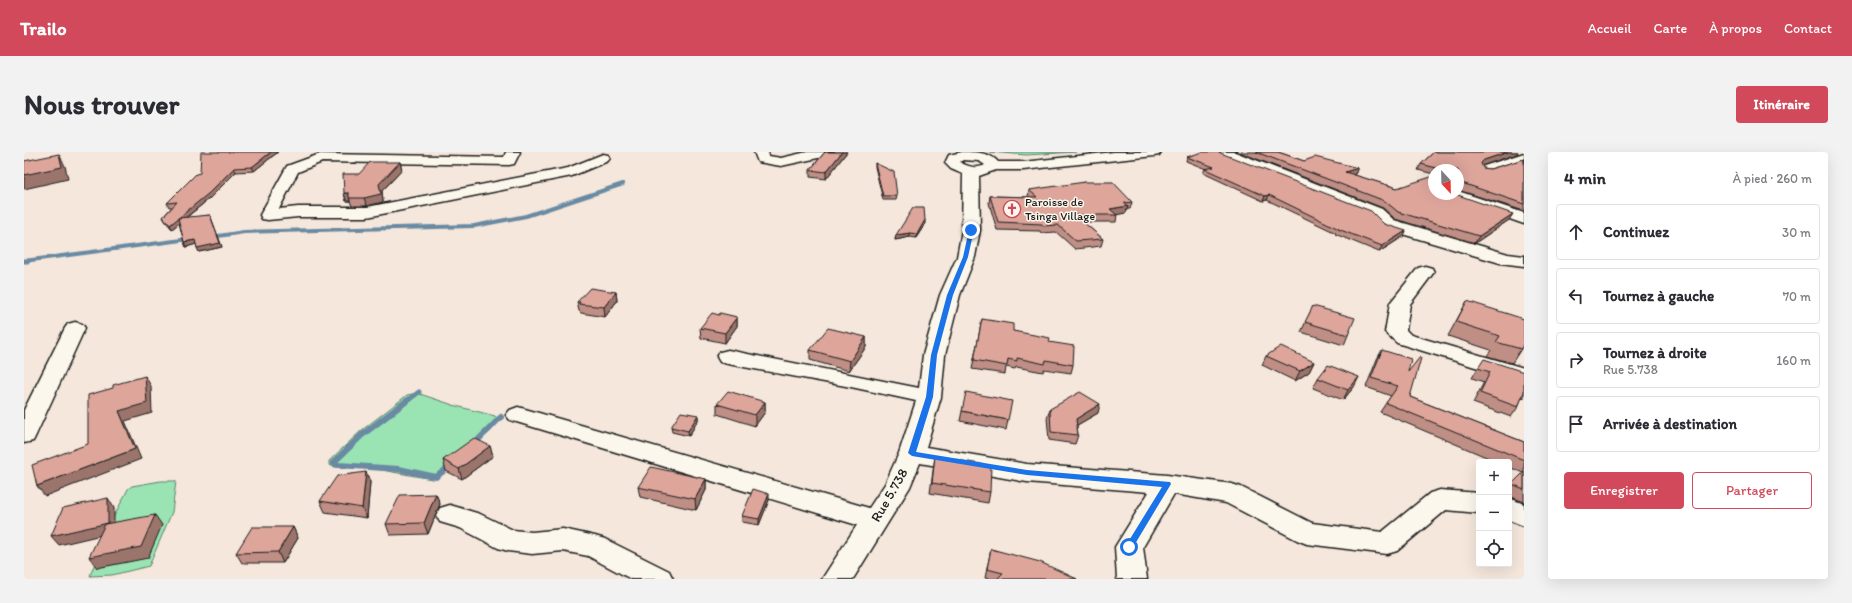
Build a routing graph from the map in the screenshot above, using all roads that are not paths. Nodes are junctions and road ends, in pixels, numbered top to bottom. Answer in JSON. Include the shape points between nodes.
{"nodes":[{"id":1,"x":513,"y":152,"type":"edge"},
{"id":2,"x":761,"y":152,"type":"edge"},
{"id":3,"x":827,"y":152,"type":"edge"},
{"id":4,"x":1154,"y":152,"type":"edge"},
{"id":5,"x":1222,"y":152,"type":"edge"},
{"id":6,"x":321,"y":155,"type":"edge"},
{"id":7,"x":603,"y":158,"type":"dead end"},
{"id":8,"x":959,"y":158,"type":"edge"},
{"id":9,"x":1524,"y":158,"type":"edge"},
{"id":10,"x":1486,"y":170,"type":"edge"},
{"id":11,"x":1464,"y":198,"type":"edge"},
{"id":12,"x":1524,"y":219,"type":"edge"},
{"id":13,"x":1524,"y":261,"type":"edge"},
{"id":14,"x":1425,"y":272,"type":"dead end"},
{"id":15,"x":75,"y":328,"type":"dead end"},
{"id":16,"x":728,"y":357,"type":"dead end"},
{"id":17,"x":1524,"y":375,"type":"edge"},
{"id":18,"x":929,"y":397,"type":"junction"},
{"id":19,"x":518,"y":415,"type":"dead end"},
{"id":20,"x":24,"y":435,"type":"edge"},
{"id":21,"x":912,"y":453,"type":"junction"},
{"id":22,"x":1167,"y":484,"type":"junction"},
{"id":23,"x":1476,"y":503,"type":"edge"},
{"id":24,"x":1512,"y":510,"type":"edge"},
{"id":25,"x":450,"y":515,"type":"dead end"},
{"id":26,"x":1524,"y":516,"type":"edge"},
{"id":27,"x":875,"y":520,"type":"junction"},
{"id":28,"x":658,"y":579,"type":"edge"},
{"id":29,"x":837,"y":579,"type":"edge"},
{"id":30,"x":1132,"y":579,"type":"edge"}],
"edges":[{"from":1,"to":6,"type":"street","via":[[509,161]]},
{"from":2,"to":3,"type":"street","via":[[763,159],[782,162]]},
{"from":4,"to":8,"type":"street","via":[[1023,166],[993,166],[987,159]]},
{"from":5,"to":13,"type":"street","via":[[1376,212],[1388,224],[1506,259]]},
{"from":6,"to":7,"type":"street","via":[[292,169],[268,215],[298,212],[367,212],[572,172]]},
{"from":8,"to":18,"type":"street","name":"Rue 5.738","via":[[971,230],[966,257],[950,295],[934,355]]},
{"from":9,"to":10,"type":"street"},
{"from":11,"to":12,"type":"street"},
{"from":14,"to":17,"type":"street","via":[[1400,303],[1395,332],[1404,339]]},
{"from":15,"to":20,"type":"street"},
{"from":16,"to":18,"type":"street"},
{"from":18,"to":21,"type":"street","name":"Rue 5.738"},
{"from":19,"to":27,"type":"street"},
{"from":21,"to":22,"type":"street","via":[[1027,473]]},
{"from":21,"to":27,"type":"street","name":"Rue 5.738","via":[[897,487]]},
{"from":22,"to":23,"type":"street","via":[[1232,494],[1307,534],[1387,543],[1440,500]]},
{"from":22,"to":30,"type":"street","via":[[1129,547]]},
{"from":24,"to":26,"type":"street"},
{"from":25,"to":28,"type":"street","via":[[470,521],[508,540],[532,543],[563,540],[594,547]]},
{"from":27,"to":29,"type":"street","name":"Rue 5.738"}]}
